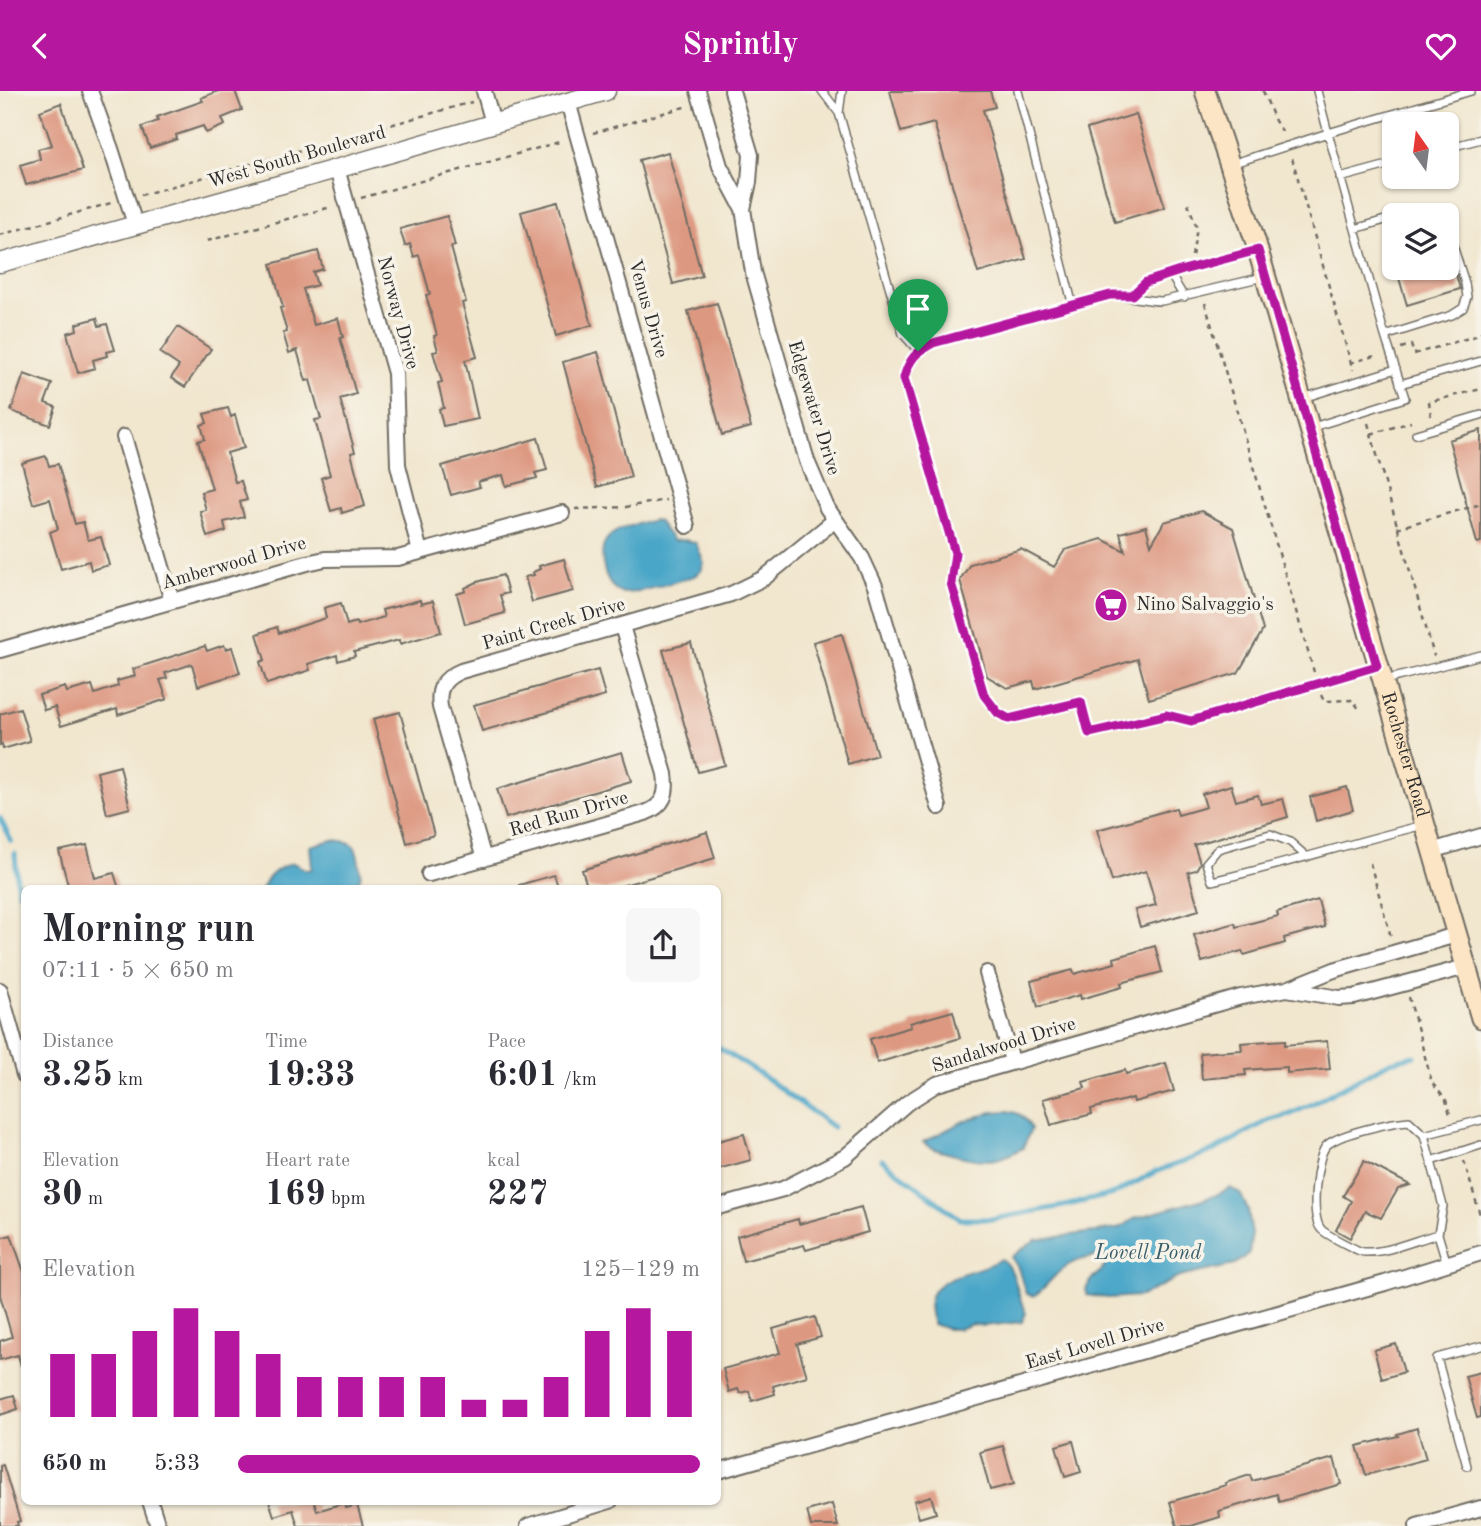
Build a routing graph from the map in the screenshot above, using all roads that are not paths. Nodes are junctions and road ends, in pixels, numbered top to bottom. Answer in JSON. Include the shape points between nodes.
{"nodes":[{"id":1,"x":90,"y":91,"type":"edge"},
{"id":2,"x":484,"y":91,"type":"edge"},
{"id":3,"x":606,"y":91,"type":"edge"},
{"id":4,"x":732,"y":91,"type":"edge"},
{"id":5,"x":822,"y":91,"type":"edge"},
{"id":6,"x":842,"y":91,"type":"edge"},
{"id":7,"x":1018,"y":91,"type":"edge"},
{"id":8,"x":1205,"y":91,"type":"edge"},
{"id":9,"x":1317,"y":91,"type":"edge"},
{"id":10,"x":1471,"y":91,"type":"edge"},
{"id":11,"x":695,"y":98,"type":"edge"},
{"id":12,"x":568,"y":102,"type":"junction"},
{"id":13,"x":839,"y":113,"type":"junction"},
{"id":14,"x":493,"y":123,"type":"junction"},
{"id":15,"x":1328,"y":133,"type":"junction"},
{"id":16,"x":1481,"y":139,"type":"edge"},
{"id":17,"x":1460,"y":145,"type":"edge"},
{"id":18,"x":1230,"y":165,"type":"junction"},
{"id":19,"x":1382,"y":167,"type":"edge"},
{"id":20,"x":337,"y":169,"type":"junction"},
{"id":21,"x":1340,"y":178,"type":"junction"},
{"id":22,"x":743,"y":209,"type":"junction"},
{"id":23,"x":1382,"y":221,"type":"edge"},
{"id":24,"x":135,"y":224,"type":"junction"},
{"id":25,"x":1355,"y":229,"type":"junction"},
{"id":26,"x":1258,"y":250,"type":"junction"},
{"id":27,"x":0,"y":263,"type":"edge"},
{"id":28,"x":1459,"y":264,"type":"edge"},
{"id":29,"x":1170,"y":274,"type":"junction"},
{"id":30,"x":1266,"y":277,"type":"junction"},
{"id":31,"x":1132,"y":295,"type":"junction"},
{"id":32,"x":1184,"y":297,"type":"junction"},
{"id":33,"x":1073,"y":306,"type":"junction"},
{"id":34,"x":1385,"y":336,"type":"junction"},
{"id":35,"x":918,"y":351,"type":"junction"},
{"id":36,"x":1481,"y":361,"type":"edge"},
{"id":37,"x":1396,"y":369,"type":"junction"},
{"id":38,"x":1401,"y":384,"type":"junction"},
{"id":39,"x":1302,"y":399,"type":"junction"},
{"id":40,"x":1481,"y":415,"type":"edge"},
{"id":41,"x":1310,"y":428,"type":"junction"},
{"id":42,"x":1416,"y":434,"type":"dead end"},
{"id":43,"x":124,"y":437,"type":"dead end"},
{"id":44,"x":562,"y":513,"type":"road end"},
{"id":45,"x":835,"y":520,"type":"junction"},
{"id":46,"x":687,"y":526,"type":"dead end"},
{"id":47,"x":420,"y":552,"type":"junction"},
{"id":48,"x":172,"y":601,"type":"junction"},
{"id":49,"x":622,"y":626,"type":"junction"},
{"id":50,"x":0,"y":650,"type":"edge"},
{"id":51,"x":1479,"y":656,"type":"edge"},
{"id":52,"x":1481,"y":666,"type":"edge"},
{"id":53,"x":1380,"y":674,"type":"junction"},
{"id":54,"x":939,"y":807,"type":"dead end"},
{"id":55,"x":1424,"y":825,"type":"junction"},
{"id":56,"x":1481,"y":836,"type":"edge"},
{"id":57,"x":1432,"y":851,"type":"junction"},
{"id":58,"x":1307,"y":857,"type":"junction"},
{"id":59,"x":484,"y":859,"type":"junction"},
{"id":60,"x":429,"y":874,"type":"dead end"},
{"id":61,"x":1456,"y":935,"type":"junction"},
{"id":62,"x":1466,"y":967,"type":"junction"},
{"id":63,"x":987,"y":973,"type":"dead end"},
{"id":64,"x":1287,"y":989,"type":"junction"},
{"id":65,"x":0,"y":990,"type":"edge"},
{"id":66,"x":1481,"y":1018,"type":"edge"},
{"id":67,"x":1012,"y":1061,"type":"junction"},
{"id":68,"x":21,"y":1064,"type":"edge"},
{"id":69,"x":1481,"y":1119,"type":"edge"},
{"id":70,"x":1424,"y":1135,"type":"junction"},
{"id":71,"x":1481,"y":1145,"type":"edge"},
{"id":72,"x":1431,"y":1161,"type":"junction"},
{"id":73,"x":721,"y":1206,"type":"edge"},
{"id":74,"x":1438,"y":1234,"type":"junction"},
{"id":75,"x":1481,"y":1253,"type":"edge"},
{"id":76,"x":1447,"y":1264,"type":"junction"},
{"id":77,"x":1481,"y":1346,"type":"edge"},
{"id":78,"x":1467,"y":1466,"type":"dead end"},
{"id":79,"x":721,"y":1470,"type":"edge"},
{"id":80,"x":150,"y":1505,"type":"edge"},
{"id":81,"x":597,"y":1505,"type":"edge"},
{"id":82,"x":1481,"y":1508,"type":"edge"},
{"id":83,"x":158,"y":1526,"type":"edge"},
{"id":84,"x":528,"y":1526,"type":"edge"},
{"id":85,"x":1417,"y":1526,"type":"edge"}],
"edges":[{"from":1,"to":24,"type":"street"},
{"from":2,"to":14,"type":"street"},
{"from":3,"to":12,"type":"street","name":"West South Boulevard"},
{"from":4,"to":22,"type":"street","name":"Edgewater Drive","via":[[751,155]]},
{"from":5,"to":13,"type":"lane"},
{"from":6,"to":13,"type":"lane"},
{"from":7,"to":33,"type":"lane"},
{"from":8,"to":18,"type":"main road","name":"Rochester Road"},
{"from":9,"to":15,"type":"lane"},
{"from":10,"to":15,"type":"lane"},
{"from":11,"to":22,"type":"street","name":"Edgewater Drive","via":[[720,166]]},
{"from":12,"to":14,"type":"street","name":"West South Boulevard"},
{"from":12,"to":46,"type":"street","name":"Venus Drive"},
{"from":13,"to":35,"type":"lane","via":[[903,334]]},
{"from":14,"to":20,"type":"street","name":"West South Boulevard"},
{"from":15,"to":18,"type":"lane"},
{"from":15,"to":21,"type":"lane"},
{"from":16,"to":17,"type":"lane"},
{"from":18,"to":26,"type":"main road","name":"Rochester Road"},
{"from":19,"to":21,"type":"lane"},
{"from":20,"to":24,"type":"street","name":"West South Boulevard"},
{"from":20,"to":47,"type":"street","name":"Norway Drive","via":[[395,373],[398,465]]},
{"from":21,"to":25,"type":"lane"},
{"from":22,"to":45,"type":"street","name":"Edgewater Drive","via":[[753,272],[807,461]]},
{"from":23,"to":25,"type":"lane"},
{"from":24,"to":27,"type":"street","name":"West South Boulevard"},
{"from":25,"to":34,"type":"lane"},
{"from":26,"to":29,"type":"lane"},
{"from":26,"to":30,"type":"main road","name":"Rochester Road"},
{"from":28,"to":34,"type":"lane","via":[[1467,297],[1464,308]]},
{"from":29,"to":31,"type":"lane","via":[[1146,282]]},
{"from":29,"to":32,"type":"lane"},
{"from":30,"to":32,"type":"lane"},
{"from":30,"to":39,"type":"main road","name":"Rochester Road"},
{"from":31,"to":32,"type":"lane","via":[[1154,301]]},
{"from":31,"to":33,"type":"lane","via":[[1110,295]]},
{"from":33,"to":35,"type":"lane","via":[[933,343]]},
{"from":34,"to":37,"type":"lane"},
{"from":35,"to":53,"type":"lane","via":[[904,378],[955,553],[951,583],[984,695],[998,713],[1009,719],[1081,702],[1089,733],[1167,715],[1191,721]]},
{"from":36,"to":38,"type":"lane"},
{"from":37,"to":38,"type":"lane"},
{"from":37,"to":39,"type":"lane"},
{"from":38,"to":41,"type":"lane","via":[[1405,398]]},
{"from":39,"to":41,"type":"main road","name":"Rochester Road"},
{"from":40,"to":42,"type":"lane"},
{"from":41,"to":53,"type":"main road","name":"Rochester Road"},
{"from":43,"to":48,"type":"street"},
{"from":44,"to":47,"type":"street","name":"Amberwood Drive"},
{"from":45,"to":49,"type":"street","name":"Paint Creek Drive","via":[[751,586]]},
{"from":45,"to":54,"type":"street","name":"Edgewater Drive","via":[[875,586]]},
{"from":47,"to":48,"type":"street","name":"Amberwood Drive","via":[[388,559],[316,561]]},
{"from":48,"to":50,"type":"street","name":"Amberwood Drive"},
{"from":49,"to":59,"type":"street","name":"Red Run Drive","via":[[665,774],[663,800],[645,813]]},
{"from":49,"to":59,"type":"street","name":"Paint Creek Drive","via":[[461,671],[442,684],[440,707]]},
{"from":51,"to":52,"type":"lane"},
{"from":51,"to":53,"type":"lane"},
{"from":53,"to":55,"type":"main road","name":"Rochester Road"},
{"from":55,"to":57,"type":"main road","name":"Rochester Road"},
{"from":55,"to":58,"type":"lane"},
{"from":56,"to":57,"type":"street"},
{"from":57,"to":61,"type":"main road","name":"Rochester Road"},
{"from":58,"to":58,"type":"lane","via":[[1212,881],[1206,863],[1218,849],[1270,834],[1290,842]]},
{"from":59,"to":60,"type":"street","name":"Red Run Drive"},
{"from":61,"to":62,"type":"main road","name":"Rochester Road"},
{"from":61,"to":64,"type":"street","name":"Sandalwood Drive","via":[[1334,969]]},
{"from":62,"to":64,"type":"street","name":"Sandalwood Drive","via":[[1354,997]]},
{"from":62,"to":66,"type":"main road","name":"Rochester Road"},
{"from":63,"to":67,"type":"street"},
{"from":64,"to":67,"type":"street","name":"Sandalwood Drive","via":[[1241,997]]},
{"from":65,"to":68,"type":"street"},
{"from":67,"to":73,"type":"street","name":"Sandalwood Drive","via":[[921,1094],[845,1157],[783,1189]]},
{"from":69,"to":70,"type":"lane"},
{"from":70,"to":72,"type":"lane"},
{"from":70,"to":74,"type":"lane","via":[[1409,1121],[1397,1122],[1334,1140],[1325,1147],[1315,1197],[1317,1220],[1321,1230],[1362,1252]]},
{"from":71,"to":72,"type":"lane"},
{"from":72,"to":74,"type":"lane","via":[[1443,1206]]},
{"from":74,"to":76,"type":"lane"},
{"from":75,"to":76,"type":"street","name":"East Lovell Drive"},
{"from":76,"to":79,"type":"street","name":"East Lovell Drive"},
{"from":77,"to":78,"type":"lane","via":[[1437,1358]]},
{"from":80,"to":83,"type":"street"},
{"from":81,"to":84,"type":"street"},
{"from":82,"to":85,"type":"street"}]}
